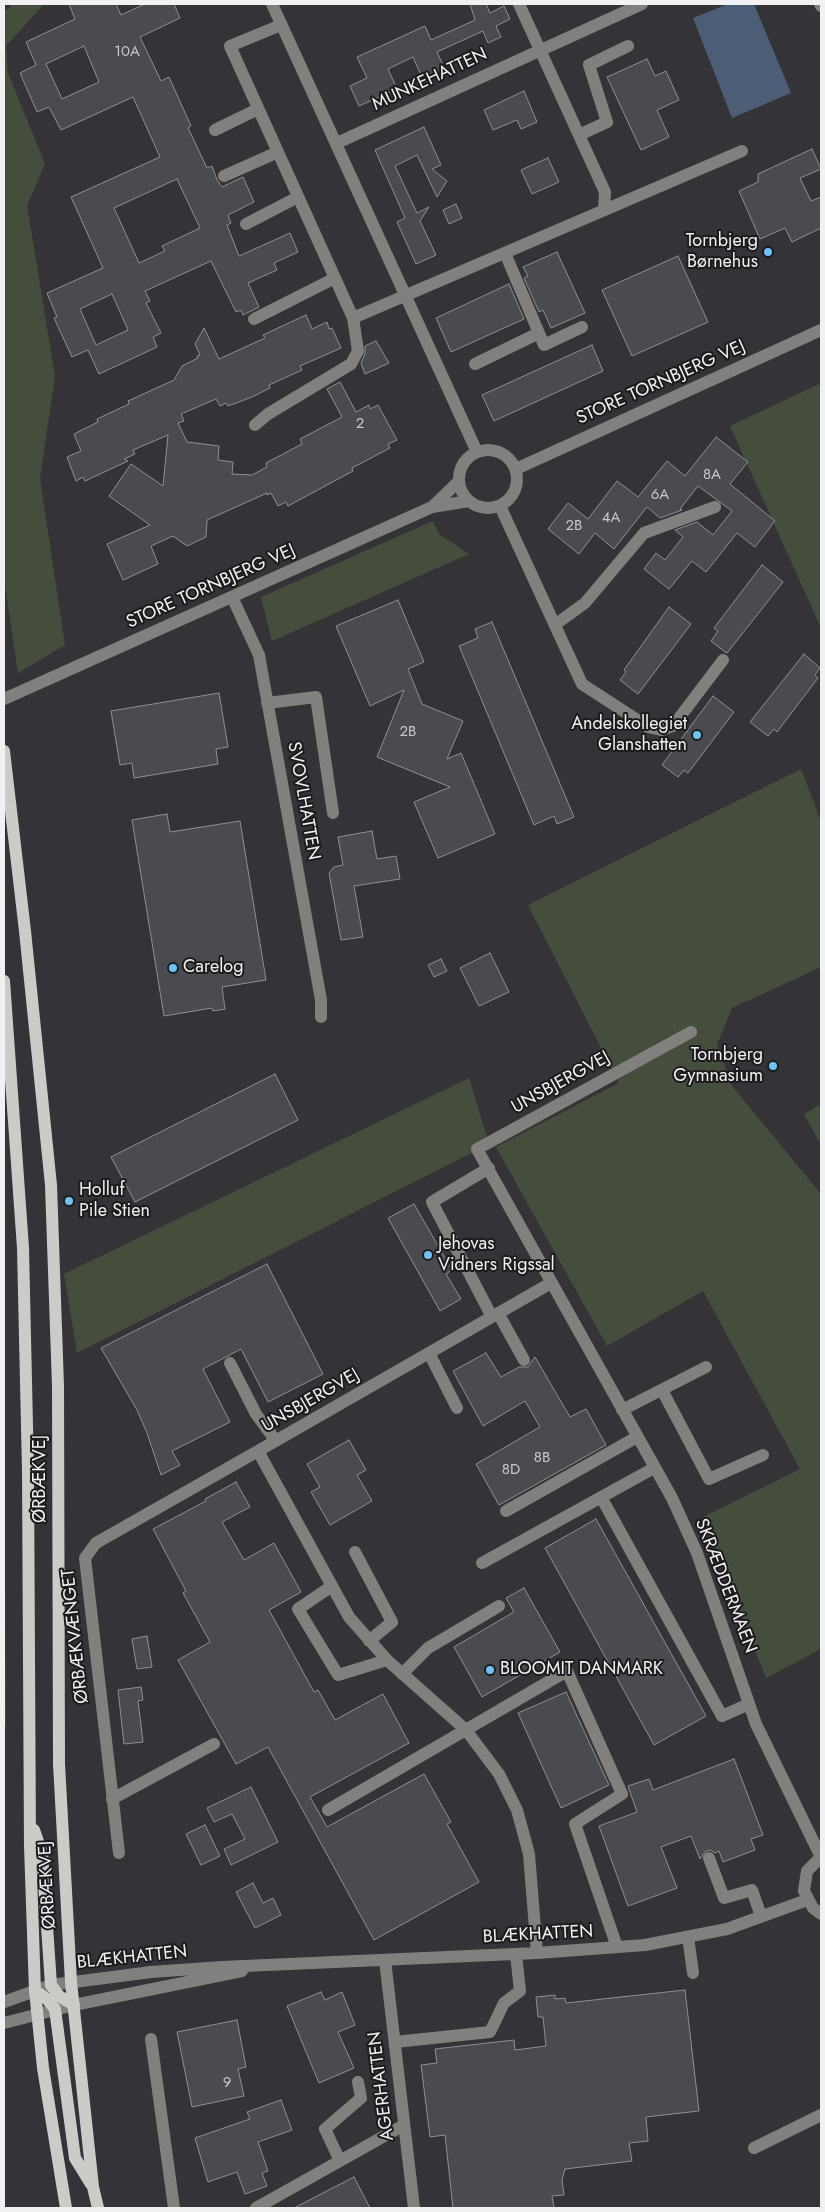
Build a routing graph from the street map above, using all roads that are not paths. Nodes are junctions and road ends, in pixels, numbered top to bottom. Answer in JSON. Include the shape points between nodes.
{"nodes":[{"id":1,"x":272,"y":4,"type":"edge"},
{"id":2,"x":519,"y":4,"type":"edge"},
{"id":3,"x":642,"y":4,"type":"edge"},
{"id":4,"x":617,"y":9,"type":"edge"},
{"id":5,"x":281,"y":25,"type":"junction"},
{"id":6,"x":628,"y":46,"type":"dead end"},
{"id":7,"x":538,"y":49,"type":"junction"},
{"id":8,"x":258,"y":109,"type":"junction"},
{"id":9,"x":216,"y":130,"type":"dead end"},
{"id":10,"x":579,"y":135,"type":"junction"},
{"id":11,"x":337,"y":143,"type":"junction"},
{"id":12,"x":742,"y":150,"type":"dead end"},
{"id":13,"x":278,"y":152,"type":"junction"},
{"id":14,"x":224,"y":176,"type":"dead end"},
{"id":15,"x":298,"y":197,"type":"junction"},
{"id":16,"x":604,"y":209,"type":"junction"},
{"id":17,"x":246,"y":224,"type":"dead end"},
{"id":18,"x":505,"y":252,"type":"junction"},
{"id":19,"x":335,"y":278,"type":"junction"},
{"id":20,"x":405,"y":296,"type":"junction"},
{"id":21,"x":353,"y":318,"type":"junction"},
{"id":22,"x":254,"y":319,"type":"dead end"},
{"id":23,"x":582,"y":327,"type":"dead end"},
{"id":24,"x":821,"y":330,"type":"edge"},
{"id":25,"x":539,"y":333,"type":"junction"},
{"id":26,"x":475,"y":364,"type":"dead end"},
{"id":27,"x":255,"y":425,"type":"dead end"},
{"id":28,"x":477,"y":452,"type":"junction"},
{"id":29,"x":516,"y":468,"type":"junction"},
{"id":30,"x":459,"y":481,"type":"junction"},
{"id":31,"x":469,"y":501,"type":"junction"},
{"id":32,"x":500,"y":506,"type":"junction"},
{"id":33,"x":432,"y":507,"type":"junction"},
{"id":34,"x":715,"y":507,"type":"dead end"},
{"id":35,"x":232,"y":597,"type":"junction"},
{"id":36,"x":556,"y":624,"type":"junction"},
{"id":37,"x":723,"y":660,"type":"dead end"},
{"id":38,"x":4,"y":698,"type":"edge"},
{"id":39,"x":267,"y":703,"type":"junction"},
{"id":40,"x":4,"y":751,"type":"edge"},
{"id":41,"x":332,"y":814,"type":"dead end"},
{"id":42,"x":4,"y":981,"type":"edge"},
{"id":43,"x":321,"y":1017,"type":"dead end"},
{"id":44,"x":691,"y":1032,"type":"dead end"},
{"id":45,"x":489,"y":1168,"type":"junction"},
{"id":46,"x":551,"y":1283,"type":"junction"},
{"id":47,"x":495,"y":1315,"type":"junction"},
{"id":48,"x":429,"y":1353,"type":"junction"},
{"id":49,"x":524,"y":1360,"type":"dead end"},
{"id":50,"x":230,"y":1363,"type":"dead end"},
{"id":51,"x":706,"y":1367,"type":"dead end"},
{"id":52,"x":662,"y":1390,"type":"junction"},
{"id":53,"x":458,"y":1408,"type":"dead end"},
{"id":54,"x":622,"y":1410,"type":"junction"},
{"id":55,"x":637,"y":1437,"type":"junction"},
{"id":56,"x":276,"y":1441,"type":"junction"},
{"id":57,"x":258,"y":1451,"type":"junction"},
{"id":58,"x":763,"y":1455,"type":"dead end"},
{"id":59,"x":654,"y":1468,"type":"junction"},
{"id":60,"x":601,"y":1497,"type":"junction"},
{"id":61,"x":506,"y":1511,"type":"dead end"},
{"id":62,"x":355,"y":1552,"type":"dead end"},
{"id":63,"x":482,"y":1563,"type":"dead end"},
{"id":64,"x":332,"y":1586,"type":"junction"},
{"id":65,"x":499,"y":1606,"type":"dead end"},
{"id":66,"x":369,"y":1641,"type":"junction"},
{"id":67,"x":387,"y":1660,"type":"junction"},
{"id":68,"x":402,"y":1674,"type":"junction"},
{"id":69,"x":750,"y":1704,"type":"junction"},
{"id":70,"x":466,"y":1730,"type":"junction"},
{"id":71,"x":214,"y":1744,"type":"dead end"},
{"id":72,"x":112,"y":1799,"type":"junction"},
{"id":73,"x":328,"y":1810,"type":"dead end"},
{"id":74,"x":30,"y":1820,"type":"junction"},
{"id":75,"x":119,"y":1853,"type":"dead end"},
{"id":76,"x":821,"y":1857,"type":"edge"},
{"id":77,"x":709,"y":1858,"type":"dead end"},
{"id":78,"x":807,"y":1900,"type":"junction"},
{"id":79,"x":821,"y":1914,"type":"edge"},
{"id":80,"x":761,"y":1916,"type":"junction"},
{"id":81,"x":688,"y":1936,"type":"junction"},
{"id":82,"x":618,"y":1947,"type":"junction"},
{"id":83,"x":537,"y":1953,"type":"junction"},
{"id":84,"x":516,"y":1954,"type":"junction"},
{"id":85,"x":385,"y":1960,"type":"junction"},
{"id":86,"x":264,"y":1965,"type":"junction"},
{"id":87,"x":693,"y":1973,"type":"dead end"},
{"id":88,"x":72,"y":1982,"type":"junction"},
{"id":89,"x":51,"y":1986,"type":"junction"},
{"id":90,"x":35,"y":1991,"type":"junction"},
{"id":91,"x":4,"y":2002,"type":"edge"},
{"id":92,"x":74,"y":2005,"type":"junction"},
{"id":93,"x":55,"y":2010,"type":"junction"},
{"id":94,"x":38,"y":2013,"type":"junction"},
{"id":95,"x":4,"y":2023,"type":"edge"},
{"id":96,"x":151,"y":2039,"type":"dead end"},
{"id":97,"x":395,"y":2042,"type":"junction"},
{"id":98,"x":358,"y":2082,"type":"dead end"},
{"id":99,"x":821,"y":2116,"type":"edge"},
{"id":100,"x":404,"y":2125,"type":"junction"},
{"id":101,"x":754,"y":2148,"type":"dead end"},
{"id":102,"x":340,"y":2161,"type":"junction"},
{"id":103,"x":93,"y":2187,"type":"junction"},
{"id":104,"x":66,"y":2208,"type":"edge"},
{"id":105,"x":98,"y":2208,"type":"edge"},
{"id":106,"x":174,"y":2208,"type":"edge"},
{"id":107,"x":256,"y":2208,"type":"edge"},
{"id":108,"x":414,"y":2208,"type":"edge"}],
"edges":[{"from":1,"to":5,"type":"street"},
{"from":2,"to":7,"type":"street"},
{"from":3,"to":4,"type":"street","name":"MUNKEHATTEN"},
{"from":4,"to":7,"type":"street","name":"MUNKEHATTEN"},
{"from":5,"to":8,"type":"street","via":[[230,46]]},
{"from":5,"to":11,"type":"street"},
{"from":6,"to":10,"type":"street","via":[[589,65],[608,122]]},
{"from":7,"to":10,"type":"street"},
{"from":7,"to":11,"type":"street","name":"MUNKEHATTEN"},
{"from":8,"to":9,"type":"street"},
{"from":8,"to":13,"type":"street"},
{"from":10,"to":16,"type":"street","via":[[605,192]]},
{"from":11,"to":20,"type":"street"},
{"from":12,"to":16,"type":"street"},
{"from":13,"to":14,"type":"street"},
{"from":13,"to":15,"type":"street"},
{"from":15,"to":17,"type":"street"},
{"from":15,"to":19,"type":"street"},
{"from":16,"to":18,"type":"street"},
{"from":18,"to":20,"type":"street"},
{"from":18,"to":25,"type":"street"},
{"from":19,"to":21,"type":"street"},
{"from":19,"to":22,"type":"street"},
{"from":20,"to":21,"type":"street"},
{"from":20,"to":28,"type":"street"},
{"from":21,"to":27,"type":"street","via":[[358,351],[351,364]]},
{"from":23,"to":25,"type":"street","via":[[544,345]]},
{"from":24,"to":29,"type":"street","name":"STORE TORNBJERG VEJ"},
{"from":25,"to":26,"type":"street"},
{"from":28,"to":29,"type":"street","via":[[496,450]]},
{"from":28,"to":30,"type":"street","via":[[463,463]]},
{"from":29,"to":32,"type":"street","via":[[518,477],[513,494]]},
{"from":30,"to":31,"type":"street"},
{"from":30,"to":33,"type":"street","name":"STORE TORNBJERG VEJ"},
{"from":31,"to":32,"type":"street","via":[[484,508]]},
{"from":31,"to":33,"type":"street","name":"STORE TORNBJERG VEJ"},
{"from":32,"to":36,"type":"street"},
{"from":33,"to":35,"type":"street","name":"STORE TORNBJERG VEJ"},
{"from":34,"to":36,"type":"street","via":[[644,533],[585,603]]},
{"from":35,"to":38,"type":"street","name":"STORE TORNBJERG VEJ"},
{"from":35,"to":39,"type":"street","name":"SVOVLHATTEN","via":[[258,655]]},
{"from":36,"to":37,"type":"street","via":[[582,684],[648,727],[661,730],[673,726]]},
{"from":39,"to":41,"type":"street","via":[[316,697]]},
{"from":39,"to":43,"type":"street","name":"SVOVLHATTEN","via":[[321,1000]]},
{"from":40,"to":88,"type":"main road","name":"ØRBÆKVEJ","via":[[51,1185],[58,1386],[59,1764]]},
{"from":42,"to":74,"type":"main road","name":"ØRBÆKVEJ","via":[[22,1248]]},
{"from":44,"to":45,"type":"street","name":"UNSBJERGVEJ","via":[[477,1149]]},
{"from":45,"to":46,"type":"street","name":"UNSBJERGVEJ"},
{"from":45,"to":47,"type":"street","via":[[432,1202]]},
{"from":46,"to":47,"type":"street","name":"UNSBJERGVEJ"},
{"from":46,"to":54,"type":"street","name":"SKRÆDDERMAEN"},
{"from":47,"to":48,"type":"street","name":"UNSBJERGVEJ"},
{"from":47,"to":49,"type":"street"},
{"from":48,"to":53,"type":"street"},
{"from":48,"to":56,"type":"street","name":"UNSBJERGVEJ"},
{"from":50,"to":56,"type":"street","via":[[256,1414]]},
{"from":51,"to":52,"type":"street"},
{"from":52,"to":54,"type":"street"},
{"from":52,"to":58,"type":"street","via":[[709,1480]]},
{"from":54,"to":55,"type":"street","name":"SKRÆDDERMAEN"},
{"from":55,"to":59,"type":"street","name":"SKRÆDDERMAEN"},
{"from":55,"to":61,"type":"street"},
{"from":56,"to":57,"type":"street","name":"UNSBJERGVEJ"},
{"from":57,"to":64,"type":"street","name":"UNSBJERGVEJ"},
{"from":57,"to":72,"type":"street","name":"ØRBÆKVÆNGET","via":[[96,1543],[85,1558]]},
{"from":59,"to":60,"type":"street"},
{"from":59,"to":69,"type":"street","name":"SKRÆDDERMAEN","via":[[697,1552]]},
{"from":60,"to":63,"type":"street"},
{"from":60,"to":69,"type":"street","via":[[722,1716]]},
{"from":62,"to":66,"type":"street","via":[[392,1622]]},
{"from":64,"to":66,"type":"street","name":"UNSBJERGVEJ","via":[[349,1617]]},
{"from":64,"to":67,"type":"street","via":[[298,1609],[338,1675]]},
{"from":65,"to":68,"type":"street","via":[[428,1648]]},
{"from":66,"to":67,"type":"street","name":"UNSBJERGVEJ"},
{"from":67,"to":68,"type":"street","name":"UNSBJERGVEJ"},
{"from":68,"to":70,"type":"street","name":"UNSBJERGVEJ"},
{"from":69,"to":76,"type":"street","name":"SKRÆDDERMAEN","via":[[756,1724]]},
{"from":70,"to":73,"type":"street"},
{"from":70,"to":82,"type":"street","via":[[567,1671],[622,1794],[575,1824]]},
{"from":70,"to":83,"type":"street","name":"UNSBJERGVEJ","via":[[499,1774],[517,1810],[529,1854]]},
{"from":71,"to":72,"type":"street"},
{"from":72,"to":75,"type":"street","name":"ØRBÆKVÆNGET"},
{"from":74,"to":89,"type":"main road","via":[[42,1853]]},
{"from":74,"to":90,"type":"main road","name":"ØRBÆKVEJ"},
{"from":76,"to":78,"type":"street","via":[[813,1863],[806,1876],[804,1890]]},
{"from":77,"to":80,"type":"street","via":[[724,1898],[752,1890]]},
{"from":78,"to":79,"type":"street"},
{"from":78,"to":80,"type":"street","name":"BLÆKHATTEN"},
{"from":80,"to":81,"type":"street","name":"BLÆKHATTEN","via":[[727,1928]]},
{"from":81,"to":82,"type":"street","name":"BLÆKHATTEN"},
{"from":81,"to":87,"type":"street"},
{"from":82,"to":83,"type":"street","name":"BLÆKHATTEN"},
{"from":83,"to":84,"type":"street","name":"BLÆKHATTEN"},
{"from":84,"to":85,"type":"street","name":"BLÆKHATTEN"},
{"from":84,"to":97,"type":"street","via":[[520,1991],[504,2003],[490,2032]]},
{"from":85,"to":86,"type":"street","name":"BLÆKHATTEN"},
{"from":85,"to":97,"type":"street","name":"AGERHATTEN"},
{"from":86,"to":88,"type":"street","name":"BLÆKHATTEN","via":[[151,1972]]},
{"from":86,"to":92,"type":"street","name":"BLÆKHATTEN","via":[[220,1977]]},
{"from":88,"to":89,"type":"street","name":"BLÆKHATTEN"},
{"from":88,"to":92,"type":"main road","name":"ØRBÆKVEJ"},
{"from":89,"to":90,"type":"street","name":"BLÆKHATTEN"},
{"from":89,"to":92,"type":"main road","via":[[59,1996]]},
{"from":90,"to":91,"type":"street","name":"BLÆKHATTEN"},
{"from":90,"to":93,"type":"main road"},
{"from":90,"to":94,"type":"main road","name":"ØRBÆKVEJ"},
{"from":92,"to":93,"type":"street","name":"BLÆKHATTEN"},
{"from":92,"to":103,"type":"main road","name":"ØRBÆKVEJ"},
{"from":93,"to":94,"type":"street","name":"BLÆKHATTEN"},
{"from":93,"to":103,"type":"main road","via":[[75,2158]]},
{"from":94,"to":95,"type":"street","name":"BLÆKHATTEN"},
{"from":94,"to":104,"type":"main road","name":"ØRBÆKVEJ","via":[[43,2068]]},
{"from":96,"to":106,"type":"street"},
{"from":97,"to":100,"type":"street","name":"AGERHATTEN"},
{"from":98,"to":102,"type":"street","via":[[360,2098],[325,2129]]},
{"from":99,"to":101,"type":"street"},
{"from":100,"to":102,"type":"street"},
{"from":100,"to":108,"type":"street","name":"AGERHATTEN"},
{"from":102,"to":107,"type":"street"},
{"from":103,"to":105,"type":"main road","name":"ØRBÆKVEJ"}]}
